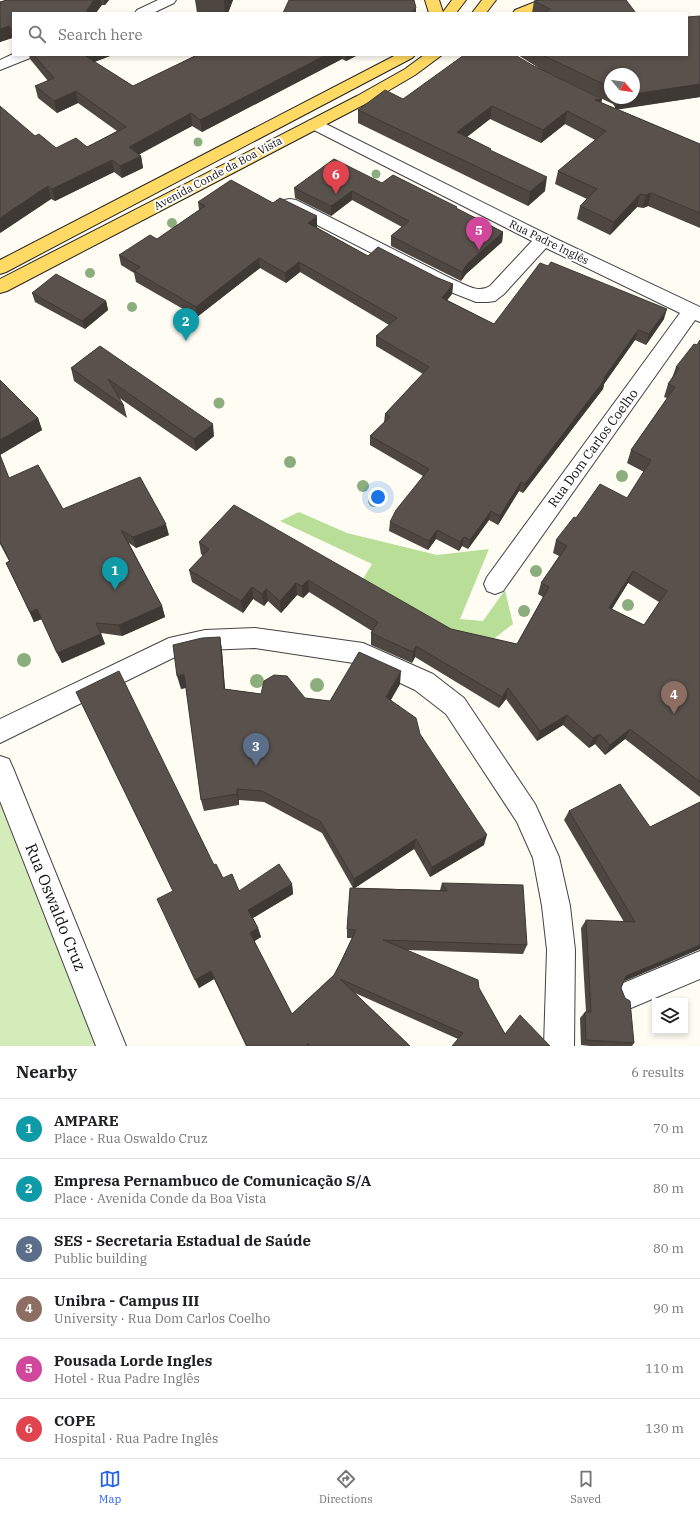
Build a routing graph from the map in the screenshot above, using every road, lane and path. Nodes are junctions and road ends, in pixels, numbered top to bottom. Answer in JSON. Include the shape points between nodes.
{"nodes":[{"id":1,"x":169,"y":0,"type":"edge"},
{"id":2,"x":432,"y":0,"type":"edge"},
{"id":3,"x":459,"y":0,"type":"edge"},
{"id":4,"x":489,"y":0,"type":"edge"},
{"id":5,"x":553,"y":0,"type":"edge"},
{"id":6,"x":144,"y":12,"type":"edge"},
{"id":7,"x":436,"y":12,"type":"edge"},
{"id":8,"x":450,"y":12,"type":"edge"},
{"id":9,"x":480,"y":12,"type":"edge"},
{"id":10,"x":523,"y":12,"type":"edge"},
{"id":11,"x":22,"y":56,"type":"edge"},
{"id":12,"x":405,"y":56,"type":"edge"},
{"id":13,"x":434,"y":56,"type":"edge"},
{"id":14,"x":0,"y":65,"type":"edge"},
{"id":15,"x":314,"y":124,"type":"junction"},
{"id":16,"x":284,"y":200,"type":"edge"},
{"id":17,"x":544,"y":240,"type":"junction"},
{"id":18,"x":0,"y":268,"type":"edge"},
{"id":19,"x":0,"y":287,"type":"edge"},
{"id":20,"x":696,"y":313,"type":"edge"},
{"id":21,"x":495,"y":584,"type":"dead end"},
{"id":22,"x":0,"y":731,"type":"edge"},
{"id":23,"x":0,"y":768,"type":"edge"},
{"id":24,"x":700,"y":966,"type":"edge"},
{"id":25,"x":632,"y":994,"type":"dead end"},
{"id":26,"x":112,"y":1046,"type":"edge"},
{"id":27,"x":559,"y":1046,"type":"edge"}],
"edges":[{"from":1,"to":6,"type":"street"},
{"from":2,"to":7,"type":"main road"},
{"from":3,"to":8,"type":"main road"},
{"from":4,"to":9,"type":"main road"},
{"from":5,"to":10,"type":"main road"},
{"from":11,"to":14,"type":"street"},
{"from":12,"to":18,"type":"main road","name":"Avenida Conde da Boa Vista"},
{"from":13,"to":15,"type":"main road","name":"Avenida Conde da Boa Vista","via":[[410,72]]},
{"from":15,"to":17,"type":"street","name":"Rua Padre Inglês"},
{"from":15,"to":19,"type":"main road","name":"Avenida Conde da Boa Vista"},
{"from":16,"to":17,"type":"street","via":[[386,254],[476,296],[488,296],[497,290]]},
{"from":17,"to":20,"type":"street","name":"Rua Padre Inglês"},
{"from":20,"to":21,"type":"street","name":"Rua Dom Carlos Coelho"},
{"from":22,"to":27,"type":"street","via":[[169,648],[204,640],[255,638],[363,654],[424,682],[455,706],[526,813],[546,857],[556,906],[561,950]]},
{"from":23,"to":26,"type":"street","name":"Rua Oswaldo Cruz"},
{"from":24,"to":25,"type":"street"}]}
